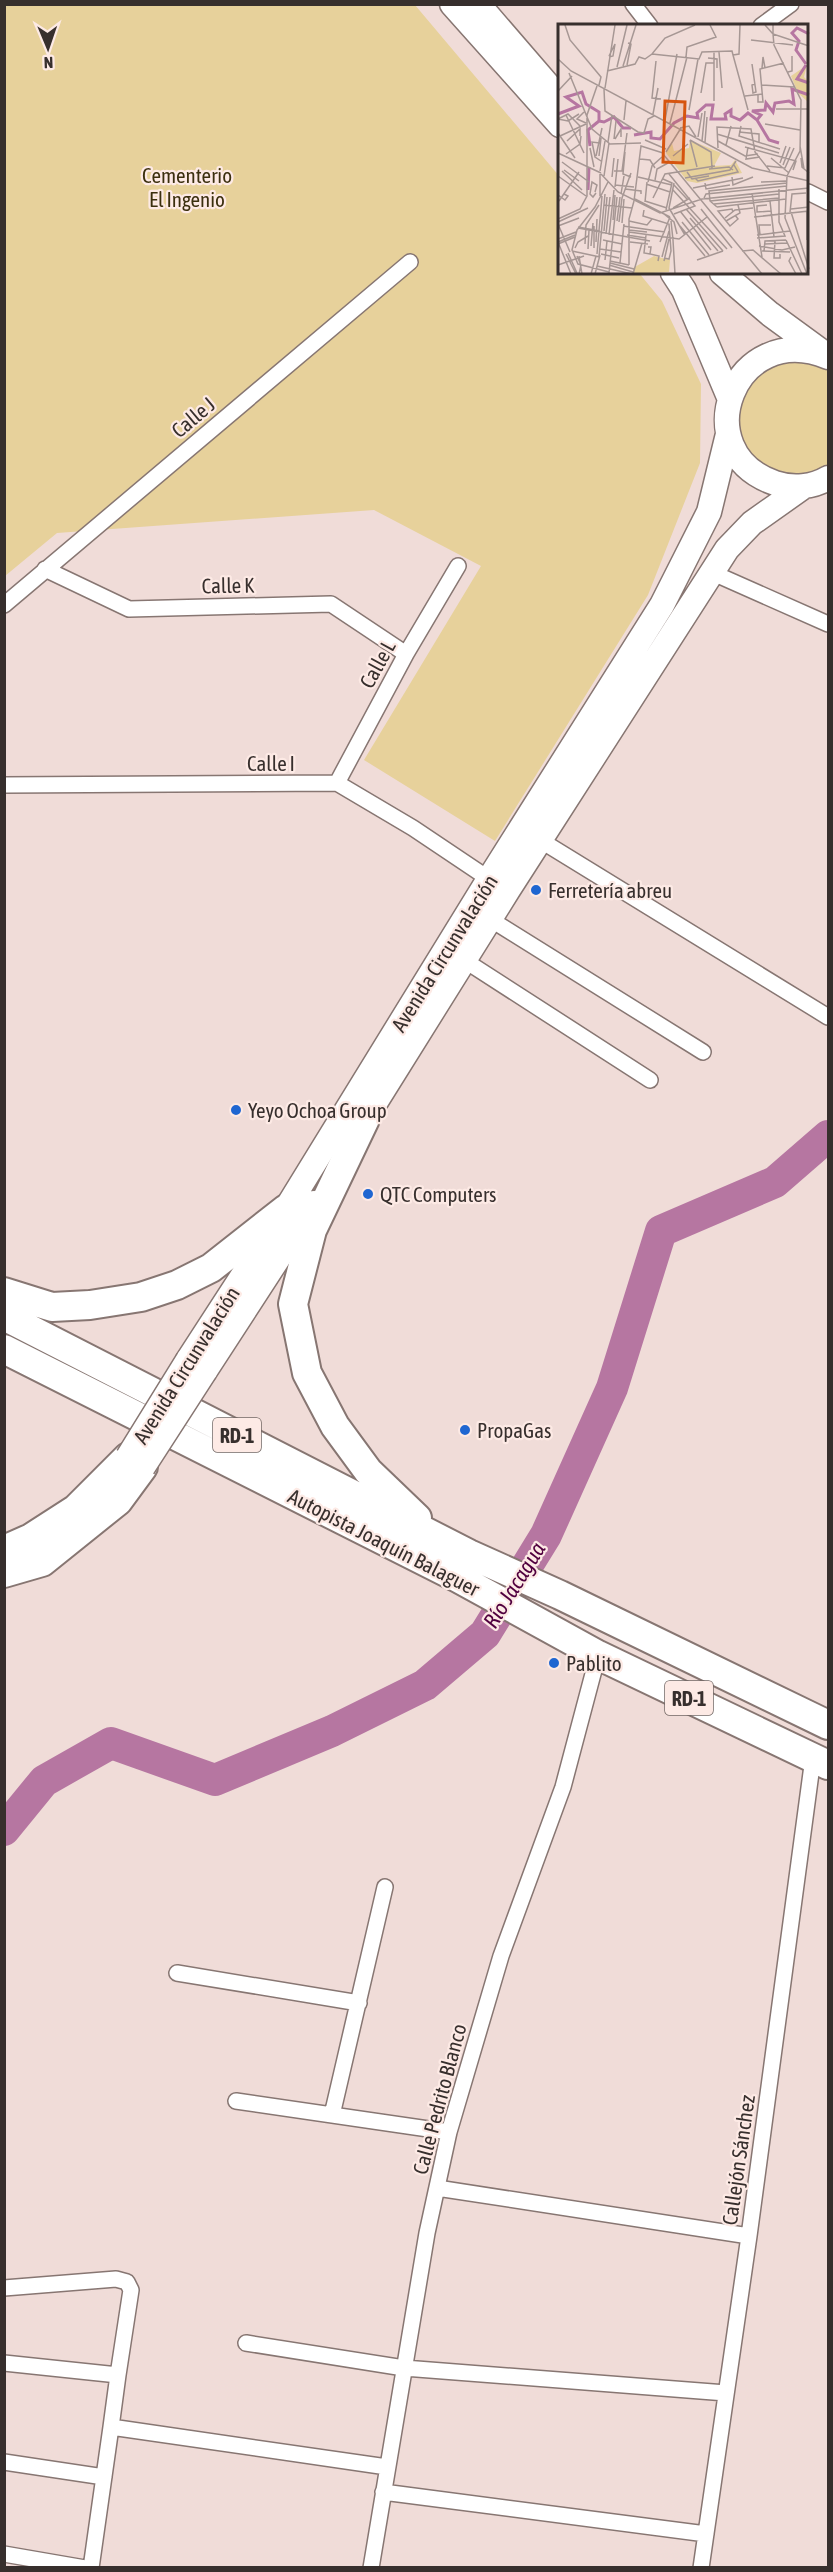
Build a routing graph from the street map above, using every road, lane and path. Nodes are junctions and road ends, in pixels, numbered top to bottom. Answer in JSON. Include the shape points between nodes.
{"nodes":[{"id":1,"x":452,"y":4,"type":"edge"},
{"id":2,"x":478,"y":4,"type":"edge"},
{"id":3,"x":633,"y":4,"type":"edge"},
{"id":4,"x":791,"y":4,"type":"edge"},
{"id":5,"x":647,"y":24,"type":"edge"},
{"id":6,"x":764,"y":24,"type":"edge"},
{"id":7,"x":558,"y":113,"type":"edge"},
{"id":8,"x":809,"y":193,"type":"edge"},
{"id":9,"x":828,"y":202,"type":"edge"},
{"id":10,"x":410,"y":262,"type":"dead end"},
{"id":11,"x":674,"y":274,"type":"edge"},
{"id":12,"x":723,"y":274,"type":"edge"},
{"id":13,"x":828,"y":357,"type":"edge"},
{"id":14,"x":729,"y":397,"type":"junction"},
{"id":15,"x":728,"y":434,"type":"junction"},
{"id":16,"x":828,"y":478,"type":"edge"},
{"id":17,"x":803,"y":487,"type":"junction"},
{"id":18,"x":458,"y":566,"type":"dead end"},
{"id":19,"x":45,"y":569,"type":"junction"},
{"id":20,"x":713,"y":573,"type":"junction"},
{"id":21,"x":4,"y":605,"type":"edge"},
{"id":22,"x":828,"y":624,"type":"edge"},
{"id":23,"x":406,"y":654,"type":"junction"},
{"id":24,"x":337,"y":783,"type":"junction"},
{"id":25,"x":4,"y":784,"type":"edge"},
{"id":26,"x":540,"y":840,"type":"junction"},
{"id":27,"x":498,"y":885,"type":"junction"},
{"id":28,"x":490,"y":918,"type":"junction"},
{"id":29,"x":464,"y":960,"type":"junction"},
{"id":30,"x":828,"y":1017,"type":"edge"},
{"id":31,"x":703,"y":1052,"type":"dead end"},
{"id":32,"x":650,"y":1080,"type":"dead end"},
{"id":33,"x":365,"y":1119,"type":"junction"},
{"id":34,"x":286,"y":1209,"type":"junction"},
{"id":35,"x":4,"y":1292,"type":"edge"},
{"id":36,"x":4,"y":1316,"type":"edge"},
{"id":37,"x":4,"y":1349,"type":"edge"},
{"id":38,"x":196,"y":1366,"type":"junction"},
{"id":39,"x":136,"y":1462,"type":"junction"},
{"id":40,"x":441,"y":1540,"type":"junction"},
{"id":41,"x":4,"y":1550,"type":"edge"},
{"id":42,"x":464,"y":1566,"type":"junction"},
{"id":43,"x":4,"y":1573,"type":"edge"},
{"id":44,"x":598,"y":1655,"type":"junction"},
{"id":45,"x":828,"y":1725,"type":"edge"},
{"id":46,"x":821,"y":1761,"type":"edge"},
{"id":47,"x":385,"y":1887,"type":"dead end"},
{"id":48,"x":177,"y":1973,"type":"dead end"},
{"id":49,"x":359,"y":2003,"type":"junction"},
{"id":50,"x":236,"y":2101,"type":"dead end"},
{"id":51,"x":332,"y":2115,"type":"junction"},
{"id":52,"x":449,"y":2132,"type":"junction"},
{"id":53,"x":437,"y":2188,"type":"junction"},
{"id":54,"x":749,"y":2236,"type":"junction"},
{"id":55,"x":4,"y":2288,"type":"edge"},
{"id":56,"x":246,"y":2343,"type":"dead end"},
{"id":57,"x":4,"y":2363,"type":"edge"},
{"id":58,"x":404,"y":2368,"type":"junction"},
{"id":59,"x":118,"y":2375,"type":"junction"},
{"id":60,"x":726,"y":2393,"type":"junction"},
{"id":61,"x":111,"y":2427,"type":"junction"},
{"id":62,"x":4,"y":2462,"type":"edge"},
{"id":63,"x":387,"y":2467,"type":"junction"},
{"id":64,"x":104,"y":2477,"type":"junction"},
{"id":65,"x":383,"y":2492,"type":"junction"},
{"id":66,"x":706,"y":2534,"type":"junction"},
{"id":67,"x":4,"y":2554,"type":"edge"},
{"id":68,"x":85,"y":2568,"type":"edge"},
{"id":69,"x":91,"y":2568,"type":"edge"},
{"id":70,"x":371,"y":2568,"type":"edge"},
{"id":71,"x":701,"y":2568,"type":"edge"}],
"edges":[{"from":1,"to":7,"type":"main road"},
{"from":2,"to":7,"type":"main road"},
{"from":3,"to":5,"type":"street"},
{"from":4,"to":6,"type":"street"},
{"from":8,"to":9,"type":"street"},
{"from":10,"to":19,"type":"street","name":"Calle J"},
{"from":11,"to":14,"type":"main road"},
{"from":12,"to":13,"type":"main road"},
{"from":13,"to":14,"type":"main road","via":[[797,349],[763,357],[748,368]]},
{"from":14,"to":15,"type":"main road"},
{"from":15,"to":17,"type":"main road","via":[[736,453],[764,480]]},
{"from":15,"to":27,"type":"main road","name":"Avenida Circunvalación","via":[[715,492],[696,542]]},
{"from":16,"to":17,"type":"main road"},
{"from":17,"to":20,"type":"main road","name":"Avenida Circunvalación","via":[[739,535]]},
{"from":18,"to":23,"type":"street","name":"Calle L"},
{"from":19,"to":21,"type":"street","name":"Calle J"},
{"from":19,"to":23,"type":"street","name":"Calle K","via":[[129,609],[331,604]]},
{"from":20,"to":22,"type":"street"},
{"from":20,"to":26,"type":"main road","name":"Avenida Circunvalación"},
{"from":23,"to":24,"type":"street","name":"Calle L"},
{"from":24,"to":25,"type":"street","name":"Calle I"},
{"from":24,"to":27,"type":"street"},
{"from":26,"to":27,"type":"main road","name":"Avenida Circunvalación"},
{"from":26,"to":30,"type":"street"},
{"from":27,"to":28,"type":"main road","name":"Avenida Circunvalación"},
{"from":27,"to":34,"type":"main road","name":"Avenida Circunvalación"},
{"from":28,"to":29,"type":"main road","name":"Avenida Circunvalación"},
{"from":28,"to":31,"type":"street"},
{"from":29,"to":32,"type":"street"},
{"from":29,"to":33,"type":"main road","name":"Avenida Circunvalación"},
{"from":33,"to":38,"type":"main road","name":"Avenida Circunvalación","via":[[306,1217]]},
{"from":33,"to":40,"type":"highway","via":[[312,1230],[293,1304],[307,1373],[335,1426],[368,1471]]},
{"from":34,"to":35,"type":"highway","via":[[211,1268],[141,1297],[52,1307]]},
{"from":34,"to":38,"type":"main road","name":"Avenida Circunvalación"},
{"from":36,"to":40,"type":"highway","name":"Autopista Joaquín Balaguer","number":"RD-1"},
{"from":37,"to":42,"type":"highway","name":"Autopista Joaquín Balaguer","number":"RD-1"},
{"from":38,"to":39,"type":"main road","name":"Avenida Circunvalación","bridge":true},
{"from":39,"to":41,"type":"highway","via":[[76,1509]]},
{"from":39,"to":43,"type":"highway","via":[[118,1501],[42,1562]]},
{"from":40,"to":42,"type":"highway","name":"Autopista Joaquín Balaguer","number":"RD-1"},
{"from":42,"to":44,"type":"highway","name":"Autopista Joaquín Balaguer","number":"RD-1","via":[[550,1630]]},
{"from":42,"to":45,"type":"highway","name":"Autopista Joaquín Balaguer","number":"RD-1","via":[[560,1595]]},
{"from":44,"to":46,"type":"highway","name":"Autopista Joaquín Balaguer","number":"RD-1"},
{"from":44,"to":52,"type":"street","name":"Calle Pedrito Blanco","via":[[563,1786],[501,1956]]},
{"from":46,"to":54,"type":"street","name":"Callejón Sánchez"},
{"from":47,"to":49,"type":"street"},
{"from":48,"to":49,"type":"street"},
{"from":49,"to":51,"type":"street"},
{"from":50,"to":51,"type":"street"},
{"from":51,"to":52,"type":"street"},
{"from":52,"to":53,"type":"street","name":"Calle Pedrito Blanco"},
{"from":53,"to":54,"type":"street"},
{"from":53,"to":58,"type":"street","name":"Calle Pedrito Blanco"},
{"from":54,"to":60,"type":"street","name":"Callejón Sánchez"},
{"from":55,"to":59,"type":"street","via":[[116,2279],[127,2282],[131,2290]]},
{"from":56,"to":58,"type":"street"},
{"from":57,"to":59,"type":"street"},
{"from":58,"to":60,"type":"street"},
{"from":58,"to":63,"type":"street","name":"Calle Pedrito Blanco"},
{"from":59,"to":61,"type":"street"},
{"from":60,"to":66,"type":"street","name":"Callejón Sánchez"},
{"from":61,"to":63,"type":"street"},
{"from":61,"to":64,"type":"street"},
{"from":62,"to":64,"type":"street"},
{"from":63,"to":65,"type":"street","name":"Calle Pedrito Blanco"},
{"from":64,"to":69,"type":"street"},
{"from":65,"to":66,"type":"street"},
{"from":65,"to":70,"type":"street","name":"Calle Pedrito Blanco"},
{"from":66,"to":71,"type":"street","name":"Callejón Sánchez"},
{"from":67,"to":68,"type":"street"}]}
